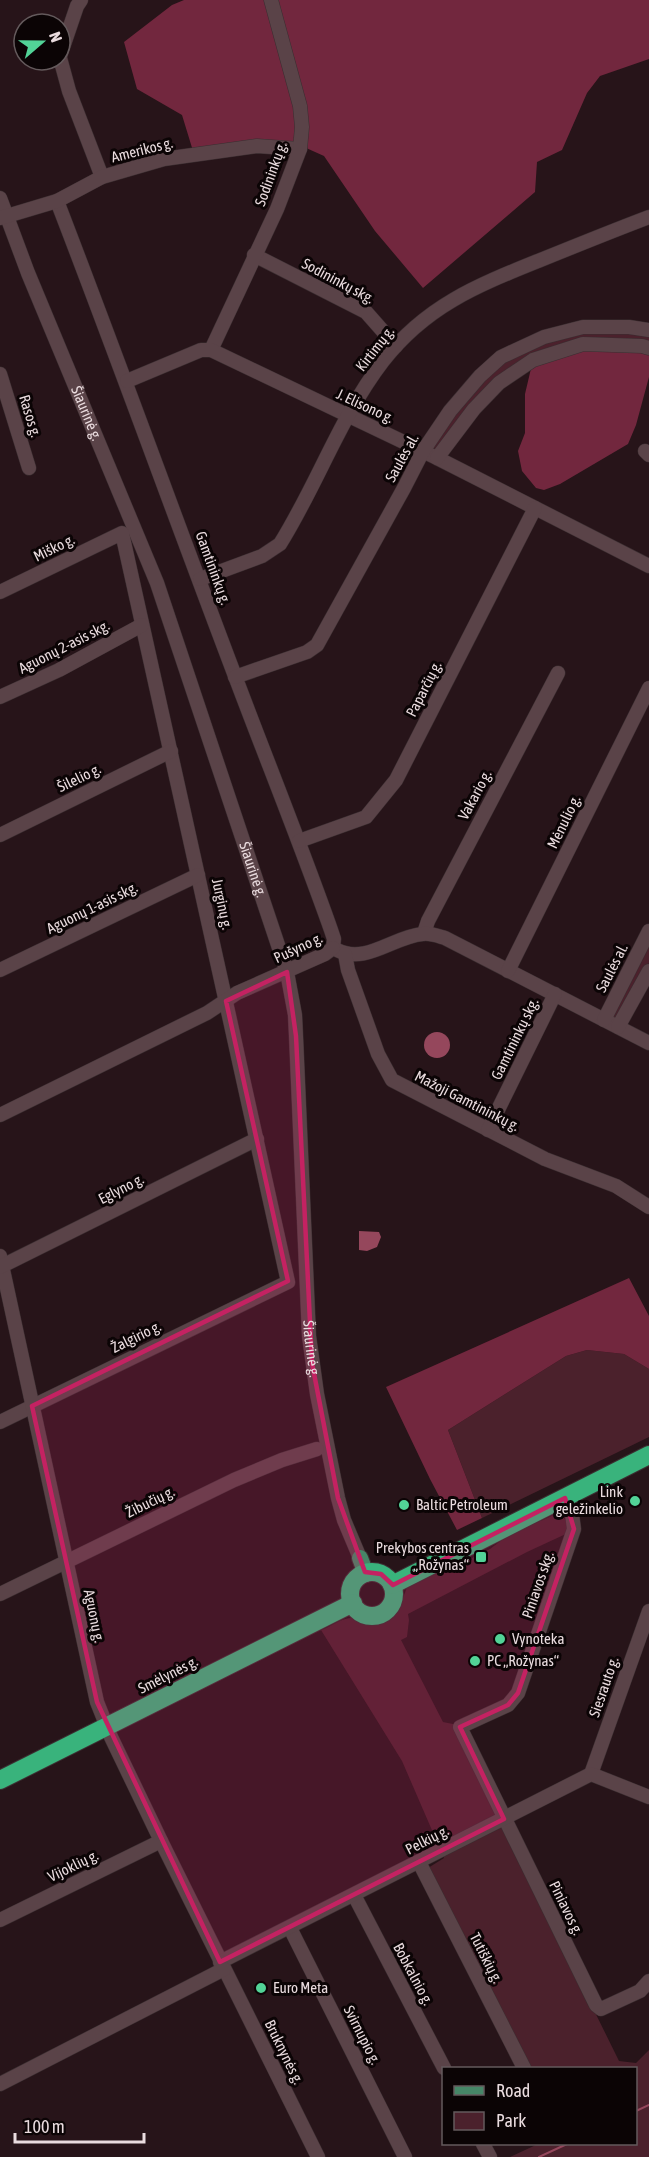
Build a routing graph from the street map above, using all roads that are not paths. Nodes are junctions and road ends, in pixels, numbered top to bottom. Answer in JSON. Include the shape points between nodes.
{"nodes":[{"id":1,"x":81,"y":0,"type":"edge"},
{"id":2,"x":271,"y":0,"type":"edge"},
{"id":3,"x":72,"y":21,"type":"edge"},
{"id":4,"x":64,"y":72,"type":"edge"},
{"id":5,"x":300,"y":149,"type":"junction"},
{"id":6,"x":102,"y":177,"type":"junction"},
{"id":7,"x":0,"y":198,"type":"edge"},
{"id":8,"x":57,"y":201,"type":"junction"},
{"id":9,"x":649,"y":217,"type":"edge"},
{"id":10,"x":3,"y":218,"type":"edge"},
{"id":11,"x":255,"y":255,"type":"junction"},
{"id":12,"x":649,"y":330,"type":"edge"},
{"id":13,"x":396,"y":346,"type":"junction"},
{"id":14,"x":649,"y":348,"type":"edge"},
{"id":15,"x":211,"y":350,"type":"junction"},
{"id":16,"x":0,"y":374,"type":"edge"},
{"id":17,"x":127,"y":381,"type":"junction"},
{"id":18,"x":348,"y":416,"type":"junction"},
{"id":19,"x":423,"y":451,"type":"junction"},
{"id":20,"x":437,"y":458,"type":"junction"},
{"id":21,"x":29,"y":468,"type":"dead end"},
{"id":22,"x":535,"y":508,"type":"junction"},
{"id":23,"x":122,"y":533,"type":"joint"},
{"id":24,"x":649,"y":566,"type":"edge"},
{"id":25,"x":200,"y":579,"type":"junction"},
{"id":26,"x":0,"y":592,"type":"edge"},
{"id":27,"x":142,"y":625,"type":"junction"},
{"id":28,"x":558,"y":673,"type":"dead end"},
{"id":29,"x":235,"y":677,"type":"junction"},
{"id":30,"x":649,"y":688,"type":"edge"},
{"id":31,"x":0,"y":697,"type":"edge"},
{"id":32,"x":171,"y":751,"type":"junction"},
{"id":33,"x":0,"y":835,"type":"edge"},
{"id":34,"x":300,"y":841,"type":"junction"},
{"id":35,"x":198,"y":874,"type":"junction"},
{"id":36,"x":649,"y":931,"type":"edge"},
{"id":37,"x":424,"y":933,"type":"junction"},
{"id":38,"x":339,"y":951,"type":"junction"},
{"id":39,"x":0,"y":970,"type":"edge"},
{"id":40,"x":508,"y":971,"type":"junction"},
{"id":41,"x":649,"y":971,"type":"edge"},
{"id":42,"x":287,"y":972,"type":"junction"},
{"id":43,"x":555,"y":994,"type":"junction"},
{"id":44,"x":226,"y":1001,"type":"junction"},
{"id":45,"x":604,"y":1020,"type":"junction"},
{"id":46,"x":618,"y":1027,"type":"junction"},
{"id":47,"x":649,"y":1043,"type":"edge"},
{"id":48,"x":0,"y":1115,"type":"edge"},
{"id":49,"x":488,"y":1130,"type":"junction"},
{"id":50,"x":257,"y":1139,"type":"junction"},
{"id":51,"x":649,"y":1207,"type":"edge"},
{"id":52,"x":1,"y":1263,"type":"edge"},
{"id":53,"x":288,"y":1282,"type":"joint"},
{"id":54,"x":32,"y":1406,"type":"junction"},
{"id":55,"x":0,"y":1422,"type":"edge"},
{"id":56,"x":317,"y":1449,"type":"dead end"},
{"id":57,"x":649,"y":1455,"type":"edge"},
{"id":58,"x":565,"y":1498,"type":"junction"},
{"id":59,"x":66,"y":1562,"type":"junction"},
{"id":60,"x":363,"y":1566,"type":"junction"},
{"id":61,"x":392,"y":1585,"type":"junction"},
{"id":62,"x":0,"y":1594,"type":"edge"},
{"id":63,"x":352,"y":1603,"type":"junction"},
{"id":64,"x":649,"y":1611,"type":"edge"},
{"id":65,"x":106,"y":1726,"type":"junction"},
{"id":66,"x":591,"y":1774,"type":"junction"},
{"id":67,"x":0,"y":1780,"type":"edge"},
{"id":68,"x":649,"y":1797,"type":"edge"},
{"id":69,"x":504,"y":1819,"type":"junction"},
{"id":70,"x":161,"y":1841,"type":"junction"},
{"id":71,"x":419,"y":1862,"type":"junction"},
{"id":72,"x":354,"y":1895,"type":"junction"},
{"id":73,"x":0,"y":1920,"type":"edge"},
{"id":74,"x":290,"y":1928,"type":"junction"},
{"id":75,"x":222,"y":1965,"type":"junction"},
{"id":76,"x":649,"y":1981,"type":"edge"},
{"id":77,"x":443,"y":2067,"type":"edge"},
{"id":78,"x":523,"y":2067,"type":"edge"},
{"id":79,"x":0,"y":2084,"type":"edge"},
{"id":80,"x":318,"y":2157,"type":"edge"},
{"id":81,"x":405,"y":2157,"type":"edge"}],
"edges":[{"from":1,"to":3,"type":"street"},
{"from":2,"to":5,"type":"street","name":"Sodininkų g.","via":[[300,106]]},
{"from":4,"to":6,"type":"street"},
{"from":5,"to":6,"type":"street","name":"Amerikos g.","via":[[257,146],[164,159]]},
{"from":5,"to":11,"type":"street","name":"Sodininkų g."},
{"from":6,"to":8,"type":"street","name":"Amerikos g."},
{"from":7,"to":10,"type":"street","name":"Šiaurinė g."},
{"from":8,"to":10,"type":"street","name":"Amerikos g."},
{"from":8,"to":17,"type":"street","name":"Gamtininkų g."},
{"from":9,"to":13,"type":"street","name":"Kirtimų g.","via":[[475,287],[440,307]]},
{"from":10,"to":42,"type":"street","name":"Šiaurinė g.","via":[[157,583]]},
{"from":11,"to":13,"type":"street","name":"Sodininkų skg.","via":[[366,312]]},
{"from":11,"to":15,"type":"street","name":"Sodininkų g."},
{"from":12,"to":19,"type":"street","name":"Saulės al.","via":[[583,327],[544,337],[501,357],[455,404]]},
{"from":13,"to":18,"type":"street","name":"Kirtimų g."},
{"from":14,"to":20,"type":"street","name":"Saulės al.","via":[[583,344],[533,360],[499,383]]},
{"from":15,"to":17,"type":"street","via":[[201,350]]},
{"from":15,"to":18,"type":"street","name":"J. Elisono g."},
{"from":16,"to":21,"type":"street","name":"Rasos g."},
{"from":17,"to":25,"type":"street","name":"Gamtininkų g."},
{"from":18,"to":19,"type":"street","name":"J. Elisono g."},
{"from":18,"to":25,"type":"street","name":"Kirtimų g.","via":[[280,544],[262,556]]},
{"from":19,"to":20,"type":"street","name":"J. Elisono g."},
{"from":19,"to":29,"type":"street","name":"Saulės al.","via":[[317,645]]},
{"from":20,"to":22,"type":"street","name":"J. Elisono g."},
{"from":22,"to":24,"type":"street","name":"J. Elisono g."},
{"from":22,"to":34,"type":"street","name":"Paparčių g.","via":[[396,780],[366,817]]},
{"from":23,"to":26,"type":"street","name":"Miško g."},
{"from":23,"to":27,"type":"street","name":"Jurginų g."},
{"from":25,"to":29,"type":"street","name":"Gamtininkų g."},
{"from":27,"to":31,"type":"street","name":"Aguonų 2-asis skg."},
{"from":27,"to":32,"type":"street","name":"Jurginų g."},
{"from":28,"to":37,"type":"street","name":"Vakario g."},
{"from":29,"to":34,"type":"street","name":"Gamtininkų g."},
{"from":30,"to":40,"type":"street","name":"Mėnulio g."},
{"from":32,"to":33,"type":"street","name":"Šilelio g."},
{"from":32,"to":35,"type":"street","name":"Jurginų g."},
{"from":34,"to":38,"type":"street","name":"Gamtininkų g."},
{"from":35,"to":39,"type":"street","name":"Aguonų 1-asis skg."},
{"from":35,"to":44,"type":"street","name":"Jurginų g."},
{"from":36,"to":45,"type":"street","name":"Saulės al."},
{"from":37,"to":38,"type":"street","name":"Pušyno g.","via":[[371,952]]},
{"from":37,"to":40,"type":"street","via":[[445,938]]},
{"from":38,"to":42,"type":"street","name":"Pušyno g."},
{"from":38,"to":49,"type":"street","name":"Mažoji Gamtininkų g.","via":[[378,1054],[392,1080]]},
{"from":40,"to":43,"type":"street"},
{"from":41,"to":46,"type":"street"},
{"from":42,"to":44,"type":"street","name":"Pušyno g."},
{"from":42,"to":60,"type":"street","name":"Šiaurinė g.","via":[[296,1036],[312,1363],[338,1498]]},
{"from":43,"to":45,"type":"street"},
{"from":43,"to":49,"type":"street","name":"Gamtininkų skg."},
{"from":44,"to":48,"type":"street","name":"Pušyno g."},
{"from":44,"to":50,"type":"street","name":"Jurginų g."},
{"from":45,"to":46,"type":"street"},
{"from":46,"to":47,"type":"street"},
{"from":49,"to":51,"type":"street","name":"Mažoji Gamtininkų g.","via":[[544,1159],[616,1186]]},
{"from":50,"to":52,"type":"street","name":"Eglyno g."},
{"from":50,"to":53,"type":"street","name":"Jurginų g."},
{"from":52,"to":54,"type":"street","name":"Aguonų g."},
{"from":53,"to":54,"type":"street","name":"Žalgirio g."},
{"from":54,"to":55,"type":"street","name":"Žalgirio g."},
{"from":54,"to":59,"type":"street","name":"Aguonų g."},
{"from":56,"to":59,"type":"street","name":"Žibučių g.","via":[[234,1480]]},
{"from":57,"to":58,"type":"highway"},
{"from":58,"to":61,"type":"highway"},
{"from":58,"to":69,"type":"street","name":"Piniavos skg.","via":[[574,1529],[518,1693],[508,1705],[460,1727]]},
{"from":59,"to":62,"type":"street","name":"Žibučių g."},
{"from":59,"to":65,"type":"street","name":"Aguonų g.","via":[[93,1690]]},
{"from":60,"to":61,"type":"highway","via":[[381,1574]]},
{"from":60,"to":63,"type":"highway","via":[[353,1585]]},
{"from":61,"to":63,"type":"highway","via":[[391,1605],[380,1615],[364,1614]]},
{"from":63,"to":65,"type":"highway","name":"Smėlynės g."},
{"from":64,"to":66,"type":"street","name":"Siesrauto g."},
{"from":65,"to":67,"type":"highway","name":"Smėlynės g."},
{"from":65,"to":70,"type":"street","name":"Aguonų g."},
{"from":66,"to":68,"type":"street"},
{"from":66,"to":69,"type":"street","name":"Pelkių g."},
{"from":69,"to":71,"type":"street","name":"Pelkių g."},
{"from":69,"to":76,"type":"street","name":"Piniavos g.","via":[[596,2006],[601,2009],[640,1990]]},
{"from":70,"to":73,"type":"street","name":"Vijoklių g."},
{"from":70,"to":75,"type":"street","name":"Aguonų g."},
{"from":71,"to":72,"type":"street","name":"Pelkių g."},
{"from":71,"to":78,"type":"street","name":"Tutiškių g."},
{"from":72,"to":74,"type":"street","name":"Pelkių g."},
{"from":72,"to":77,"type":"street","name":"Bobkalnio g."},
{"from":74,"to":75,"type":"street","name":"Pelkių g."},
{"from":74,"to":81,"type":"street","name":"Svirnupio g."},
{"from":75,"to":79,"type":"street","name":"Pelkių g."},
{"from":75,"to":80,"type":"street","name":"Bruknynės g."}]}
